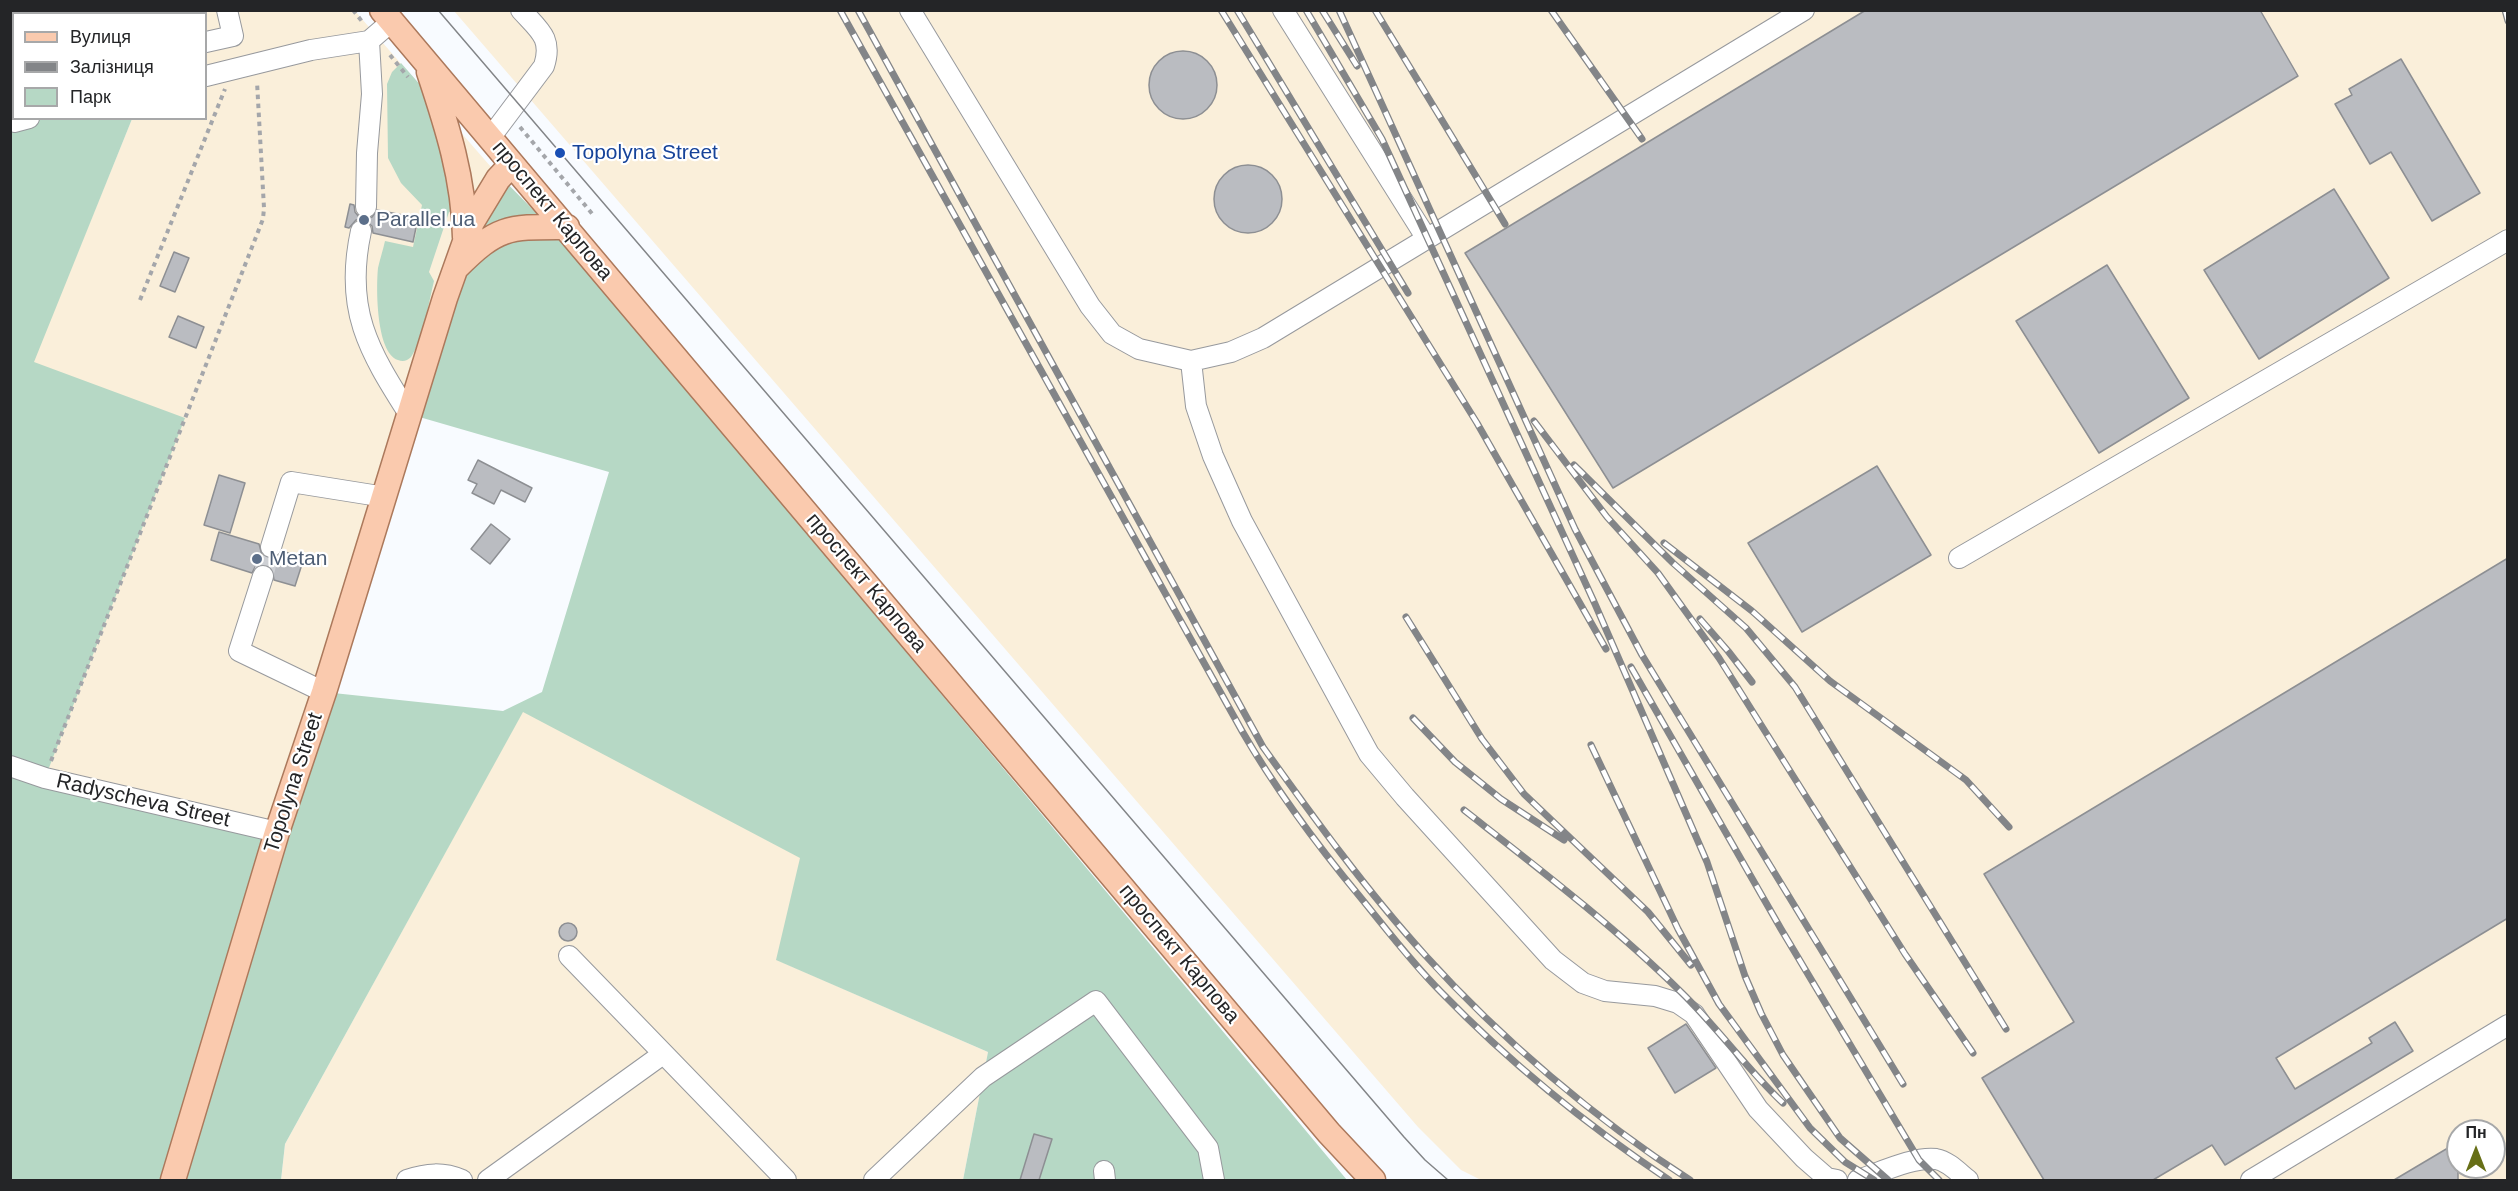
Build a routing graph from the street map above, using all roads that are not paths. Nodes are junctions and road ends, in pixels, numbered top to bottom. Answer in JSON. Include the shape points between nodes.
{"nodes":[{"id":1,"x":227,"y":10,"type":"edge"},
{"id":2,"x":521,"y":10,"type":"edge"},
{"id":3,"x":910,"y":10,"type":"edge"},
{"id":4,"x":1283,"y":10,"type":"edge"},
{"id":5,"x":1804,"y":10,"type":"edge"},
{"id":6,"x":387,"y":16,"type":"edge"},
{"id":7,"x":369,"y":41,"type":"junction"},
{"id":8,"x":207,"y":42,"type":"edge"},
{"id":9,"x":425,"y":60,"type":"junction"},
{"id":10,"x":207,"y":76,"type":"edge"},
{"id":11,"x":490,"y":138,"type":"junction"},
{"id":12,"x":512,"y":164,"type":"junction"},
{"id":13,"x":366,"y":207,"type":"dead end"},
{"id":14,"x":567,"y":227,"type":"junction"},
{"id":15,"x":361,"y":231,"type":"dead end"},
{"id":16,"x":465,"y":239,"type":"junction"},
{"id":17,"x":1427,"y":239,"type":"junction"},
{"id":18,"x":2508,"y":240,"type":"edge"},
{"id":19,"x":455,"y":268,"type":"junction"},
{"id":20,"x":1191,"y":361,"type":"junction"},
{"id":21,"x":409,"y":414,"type":"junction"},
{"id":22,"x":385,"y":497,"type":"junction"},
{"id":23,"x":271,"y":548,"type":"tunnel mouth"},
{"id":24,"x":1959,"y":558,"type":"dead end"},
{"id":25,"x":262,"y":576,"type":"tunnel mouth"},
{"id":26,"x":324,"y":692,"type":"junction"},
{"id":27,"x":10,"y":766,"type":"edge"},
{"id":28,"x":277,"y":832,"type":"junction"},
{"id":29,"x":569,"y":956,"type":"dead end"},
{"id":30,"x":2508,"y":1025,"type":"edge"},
{"id":31,"x":663,"y":1054,"type":"junction"},
{"id":32,"x":174,"y":1180,"type":"edge"},
{"id":33,"x":407,"y":1180,"type":"edge"},
{"id":34,"x":462,"y":1180,"type":"edge"},
{"id":35,"x":488,"y":1180,"type":"edge"},
{"id":36,"x":786,"y":1180,"type":"edge"},
{"id":37,"x":874,"y":1180,"type":"edge"},
{"id":38,"x":1214,"y":1180,"type":"edge"},
{"id":39,"x":1373,"y":1180,"type":"edge"},
{"id":40,"x":1837,"y":1180,"type":"edge"},
{"id":41,"x":1858,"y":1180,"type":"edge"},
{"id":42,"x":1968,"y":1180,"type":"edge"},
{"id":43,"x":2251,"y":1180,"type":"edge"}],
"edges":[{"from":1,"to":8,"type":"street","via":[[233,36]]},
{"from":2,"to":11,"type":"street","via":[[545,36],[547,55],[544,66]]},
{"from":3,"to":20,"type":"street","via":[[1090,306],[1112,334],[1139,349]]},
{"from":4,"to":17,"type":"street"},
{"from":5,"to":17,"type":"street"},
{"from":6,"to":7,"type":"street"},
{"from":6,"to":9,"type":"main road","name":"проспект Карпова"},
{"from":7,"to":10,"type":"street","via":[[311,50]]},
{"from":7,"to":13,"type":"street","via":[[372,94]]},
{"from":9,"to":11,"type":"main road","name":"проспект Карпова"},
{"from":9,"to":16,"type":"main road","via":[[458,166]]},
{"from":11,"to":12,"type":"main road","name":"проспект Карпова"},
{"from":12,"to":14,"type":"main road","name":"проспект Карпова"},
{"from":12,"to":16,"type":"main road","via":[[487,195]]},
{"from":14,"to":19,"type":"main road","via":[[509,229],[495,235]]},
{"from":14,"to":39,"type":"main road","name":"проспект Карпова"},
{"from":15,"to":21,"type":"street","via":[[354,261],[356,303],[368,343]]},
{"from":16,"to":19,"type":"main road","name":"Topolyna Street"},
{"from":17,"to":20,"type":"street","via":[[1263,338],[1231,352]]},
{"from":18,"to":24,"type":"street"},
{"from":19,"to":21,"type":"main road","name":"Topolyna Street"},
{"from":20,"to":40,"type":"street","via":[[1196,406],[1242,521],[1369,753],[1553,960],[1583,983],[1605,992],[1654,996],[1694,1014],[1758,1109],[1804,1158],[1827,1178]]},
{"from":21,"to":22,"type":"main road","name":"Topolyna Street"},
{"from":22,"to":23,"type":"street","via":[[291,482]]},
{"from":22,"to":26,"type":"main road","name":"Topolyna Street"},
{"from":25,"to":26,"type":"street","via":[[239,651]]},
{"from":26,"to":28,"type":"main road","name":"Topolyna Street"},
{"from":27,"to":28,"type":"street","name":"Radyscheva Street","via":[[45,778]]},
{"from":28,"to":32,"type":"main road","name":"Topolyna Street"},
{"from":29,"to":31,"type":"street"},
{"from":30,"to":43,"type":"street"},
{"from":31,"to":35,"type":"street"},
{"from":31,"to":36,"type":"street"},
{"from":33,"to":34,"type":"street","via":[[425,1174]]},
{"from":37,"to":38,"type":"street","via":[[983,1077],[1096,1001],[1208,1149]]},
{"from":41,"to":42,"type":"street","via":[[1919,1160],[1938,1159]]}]}
